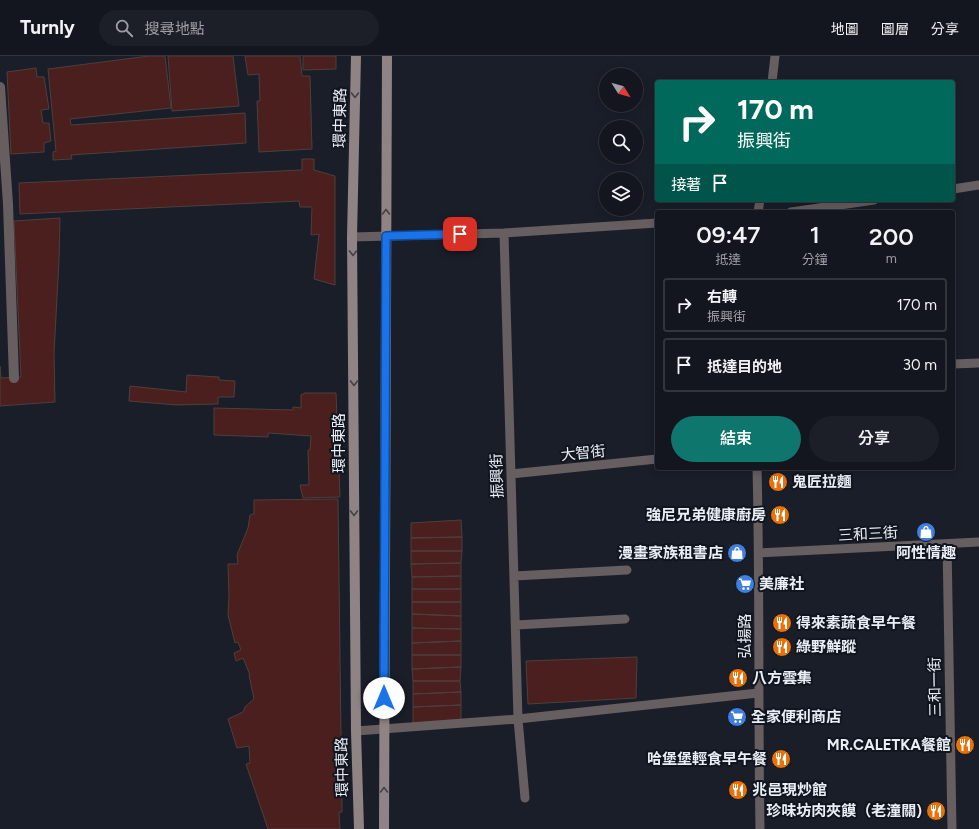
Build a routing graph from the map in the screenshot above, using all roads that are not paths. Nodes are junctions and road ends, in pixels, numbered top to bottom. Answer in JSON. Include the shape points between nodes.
{"nodes":[{"id":1,"x":356,"y":56,"type":"edge"},
{"id":2,"x":387,"y":56,"type":"edge"},
{"id":3,"x":775,"y":56,"type":"edge"},
{"id":4,"x":772,"y":80,"type":"edge"},
{"id":5,"x":0,"y":87,"type":"edge"},
{"id":6,"x":979,"y":185,"type":"edge"},
{"id":7,"x":955,"y":189,"type":"edge"},
{"id":8,"x":860,"y":202,"type":"edge"},
{"id":9,"x":805,"y":210,"type":"edge"},
{"id":10,"x":655,"y":223,"type":"edge"},
{"id":11,"x":504,"y":233,"type":"junction"},
{"id":12,"x":386,"y":236,"type":"junction"},
{"id":13,"x":352,"y":237,"type":"junction"},
{"id":14,"x":979,"y":363,"type":"edge"},
{"id":15,"x":955,"y":364,"type":"edge"},
{"id":16,"x":14,"y":378,"type":"dead end"},
{"id":17,"x":655,"y":459,"type":"edge"},
{"id":18,"x":757,"y":470,"type":"edge"},
{"id":19,"x":511,"y":474,"type":"junction"},
{"id":20,"x":979,"y":542,"type":"edge"},
{"id":21,"x":947,"y":544,"type":"junction"},
{"id":22,"x":759,"y":553,"type":"junction"},
{"id":23,"x":627,"y":570,"type":"dead end"},
{"id":24,"x":514,"y":576,"type":"junction"},
{"id":25,"x":625,"y":619,"type":"dead end"},
{"id":26,"x":516,"y":625,"type":"junction"},
{"id":27,"x":758,"y":693,"type":"junction"},
{"id":28,"x":518,"y":719,"type":"junction"},
{"id":29,"x":384,"y":729,"type":"junction"},
{"id":30,"x":356,"y":731,"type":"junction"},
{"id":31,"x":525,"y":798,"type":"dead end"},
{"id":32,"x":358,"y":829,"type":"edge"},
{"id":33,"x":384,"y":829,"type":"edge"},
{"id":34,"x":760,"y":829,"type":"edge"},
{"id":35,"x":952,"y":829,"type":"edge"}],
"edges":[{"from":1,"to":13,"type":"street","name":"環中東路","one_way":true},
{"from":12,"to":2,"type":"street","one_way":true},
{"from":3,"to":4,"type":"lane"},
{"from":5,"to":16,"type":"street","via":[[8,204]]},
{"from":6,"to":7,"type":"lane"},
{"from":8,"to":9,"type":"lane"},
{"from":10,"to":11,"type":"lane"},
{"from":11,"to":12,"type":"lane"},
{"from":11,"to":19,"type":"lane","name":"振興街"},
{"from":12,"to":13,"type":"lane"},
{"from":12,"to":29,"type":"street"},
{"from":13,"to":30,"type":"street","name":"環中東路","one_way":true},
{"from":14,"to":15,"type":"lane"},
{"from":17,"to":19,"type":"lane","name":"大智街"},
{"from":18,"to":22,"type":"lane","name":"弘揚路"},
{"from":19,"to":24,"type":"lane","name":"振興街"},
{"from":20,"to":21,"type":"lane","name":"三和三街"},
{"from":21,"to":22,"type":"lane","name":"三和三街"},
{"from":21,"to":35,"type":"lane","name":"三和一街"},
{"from":22,"to":27,"type":"lane","name":"弘揚路"},
{"from":23,"to":24,"type":"lane"},
{"from":24,"to":26,"type":"lane","name":"振興街"},
{"from":25,"to":26,"type":"lane"},
{"from":26,"to":28,"type":"lane","name":"振興街"},
{"from":27,"to":28,"type":"lane"},
{"from":27,"to":34,"type":"lane","name":"弘揚路"},
{"from":28,"to":29,"type":"lane"},
{"from":28,"to":31,"type":"lane","name":"振興街"},
{"from":29,"to":30,"type":"lane"},
{"from":33,"to":29,"type":"street","one_way":true},
{"from":30,"to":32,"type":"street","name":"環中東路"}]}
